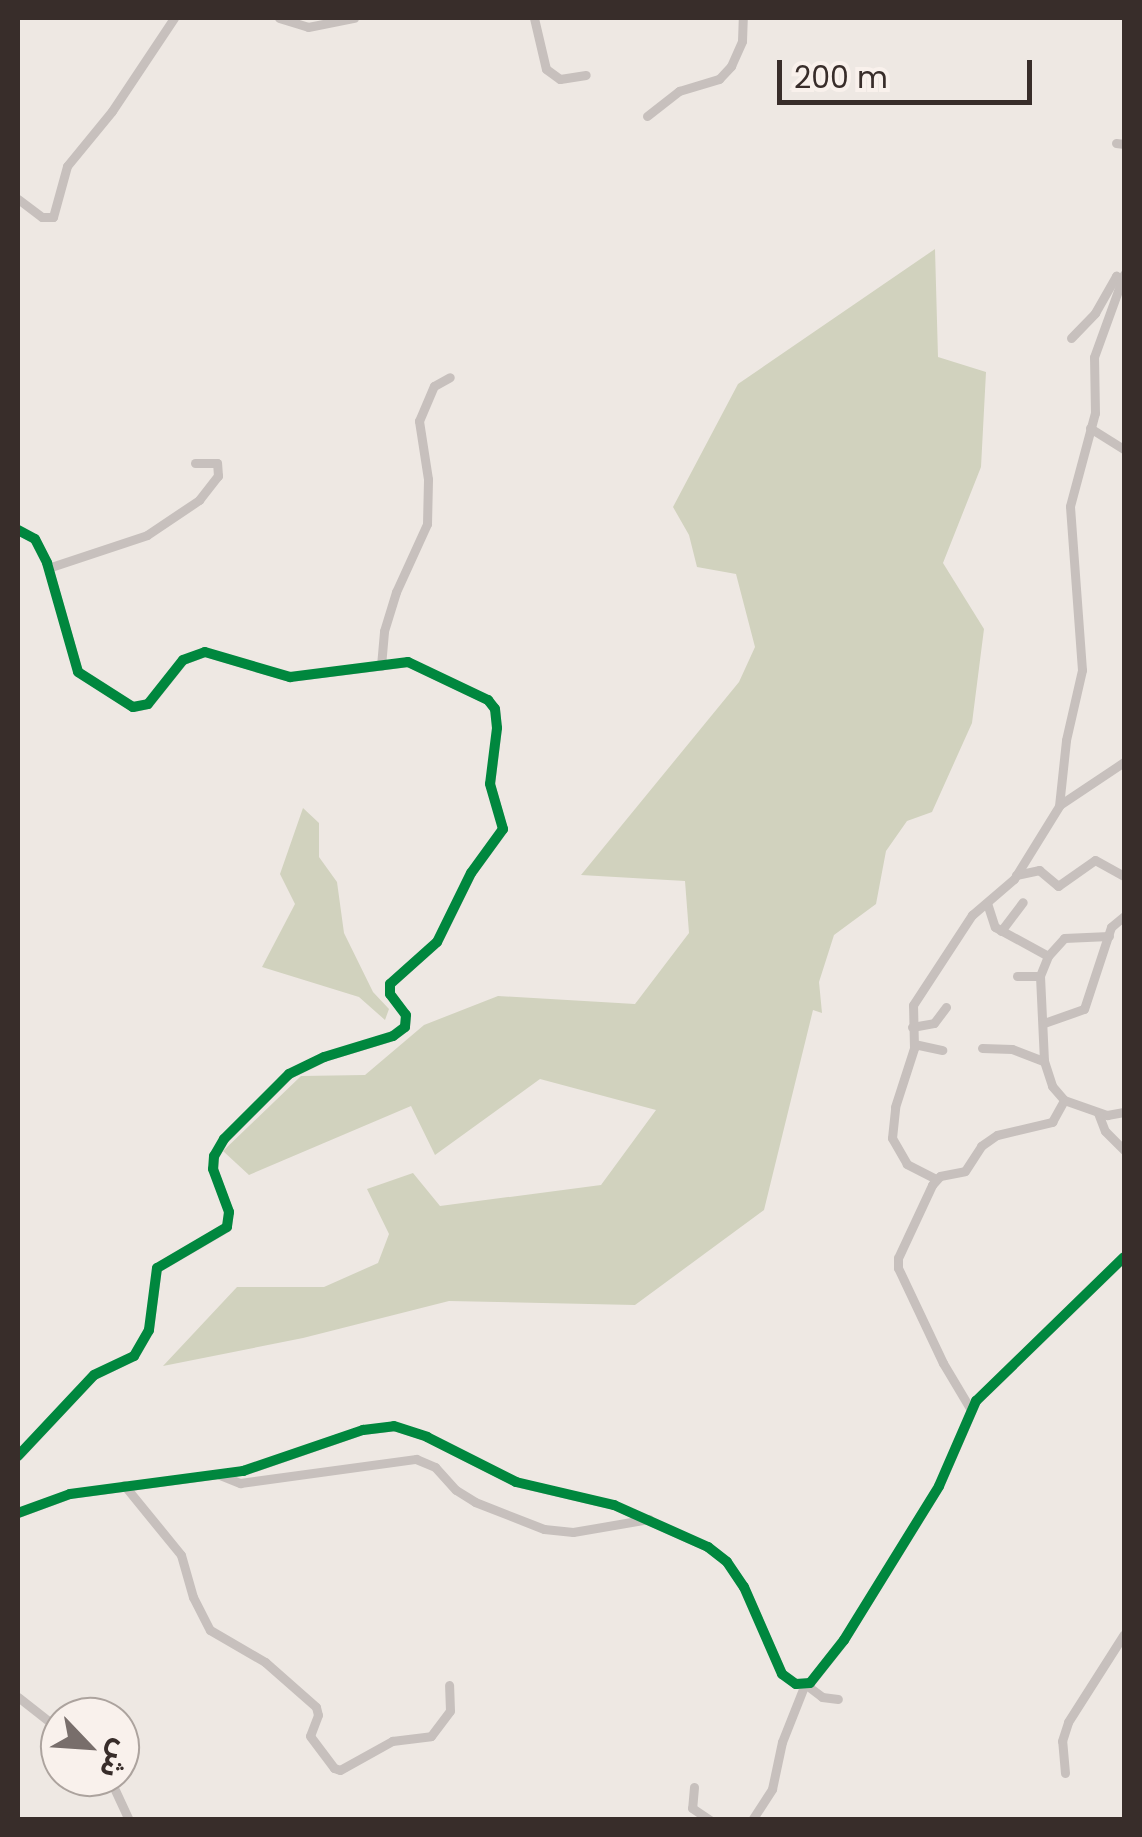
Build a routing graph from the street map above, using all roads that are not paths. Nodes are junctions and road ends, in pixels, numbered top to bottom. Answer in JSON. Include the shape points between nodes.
{"nodes":[{"id":1,"x":174,"y":18,"type":"edge"},
{"id":2,"x":279,"y":18,"type":"edge"},
{"id":3,"x":354,"y":18,"type":"edge"},
{"id":4,"x":534,"y":18,"type":"edge"},
{"id":5,"x":743,"y":18,"type":"edge"},
{"id":6,"x":586,"y":76,"type":"dead end"},
{"id":7,"x":647,"y":116,"type":"dead end"},
{"id":8,"x":18,"y":199,"type":"edge"},
{"id":9,"x":1123,"y":277,"type":"edge"},
{"id":10,"x":1071,"y":338,"type":"dead end"},
{"id":11,"x":450,"y":376,"type":"dead end"},
{"id":12,"x":1090,"y":428,"type":"junction"},
{"id":13,"x":1124,"y":449,"type":"edge"},
{"id":14,"x":195,"y":463,"type":"dead end"},
{"id":15,"x":18,"y":530,"type":"edge"},
{"id":16,"x":48,"y":568,"type":"junction"},
{"id":17,"x":382,"y":666,"type":"junction"},
{"id":18,"x":1124,"y":762,"type":"edge"},
{"id":19,"x":1058,"y":806,"type":"junction"},
{"id":20,"x":1016,"y":875,"type":"junction"},
{"id":21,"x":1124,"y":876,"type":"edge"},
{"id":22,"x":1023,"y":902,"type":"dead end"},
{"id":23,"x":987,"y":903,"type":"junction"},
{"id":24,"x":1124,"y":916,"type":"edge"},
{"id":25,"x":998,"y":929,"type":"junction"},
{"id":26,"x":1109,"y":936,"type":"junction"},
{"id":27,"x":987,"y":939,"type":"dead end"},
{"id":28,"x":1048,"y":956,"type":"junction"},
{"id":29,"x":1017,"y":976,"type":"dead end"},
{"id":30,"x":1040,"y":976,"type":"junction"},
{"id":31,"x":946,"y":1007,"type":"dead end"},
{"id":32,"x":1044,"y":1023,"type":"junction"},
{"id":33,"x":912,"y":1027,"type":"junction"},
{"id":34,"x":914,"y":1044,"type":"junction"},
{"id":35,"x":982,"y":1048,"type":"dead end"},
{"id":36,"x":942,"y":1050,"type":"dead end"},
{"id":37,"x":1044,"y":1061,"type":"junction"},
{"id":38,"x":1064,"y":1100,"type":"junction"},
{"id":39,"x":1124,"y":1112,"type":"edge"},
{"id":40,"x":1098,"y":1114,"type":"junction"},
{"id":41,"x":1124,"y":1150,"type":"edge"},
{"id":42,"x":936,"y":1179,"type":"junction"},
{"id":43,"x":1124,"y":1257,"type":"edge"},
{"id":44,"x":971,"y":1410,"type":"junction"},
{"id":45,"x":18,"y":1456,"type":"edge"},
{"id":46,"x":220,"y":1475,"type":"junction"},
{"id":47,"x":124,"y":1485,"type":"junction"},
{"id":48,"x":18,"y":1513,"type":"edge"},
{"id":49,"x":651,"y":1519,"type":"junction"},
{"id":50,"x":1124,"y":1634,"type":"edge"},
{"id":51,"x":805,"y":1684,"type":"junction"},
{"id":52,"x":450,"y":1685,"type":"dead end"},
{"id":53,"x":18,"y":1698,"type":"edge"},
{"id":54,"x":838,"y":1700,"type":"dead end"},
{"id":55,"x":40,"y":1715,"type":"edge"},
{"id":56,"x":1065,"y":1773,"type":"dead end"},
{"id":57,"x":694,"y":1787,"type":"dead end"},
{"id":58,"x":118,"y":1797,"type":"edge"},
{"id":59,"x":128,"y":1820,"type":"edge"},
{"id":60,"x":710,"y":1820,"type":"edge"},
{"id":61,"x":752,"y":1820,"type":"edge"}],
"edges":[{"from":1,"to":8,"type":"street","via":[[67,166],[52,217]]},
{"from":2,"to":3,"type":"street","via":[[302,27]]},
{"from":4,"to":6,"type":"street","via":[[546,69],[560,79]]},
{"from":5,"to":7,"type":"street","via":[[731,66],[718,79],[679,90]]},
{"from":9,"to":10,"type":"street","via":[[1116,276]]},
{"from":9,"to":12,"type":"street","via":[[1094,357]]},
{"from":11,"to":17,"type":"street","via":[[434,386],[419,421],[427,524],[396,592]]},
{"from":12,"to":13,"type":"street"},
{"from":12,"to":19,"type":"street","via":[[1070,506],[1082,670]]},
{"from":14,"to":16,"type":"street","via":[[218,463],[218,476],[199,500],[147,535]]},
{"from":15,"to":16,"type":"street","via":[[35,540]]},
{"from":16,"to":17,"type":"street","via":[[78,672],[132,707],[152,700],[196,653],[280,676]]},
{"from":17,"to":45,"type":"street","via":[[414,664],[492,704],[497,728],[490,784],[504,820],[501,837],[471,873],[437,942],[390,984],[405,1027],[289,1074],[224,1139],[212,1170],[229,1212],[227,1227],[156,1268],[149,1330],[140,1349],[94,1375]]},
{"from":18,"to":19,"type":"street"},
{"from":19,"to":20,"type":"street"},
{"from":20,"to":21,"type":"street","via":[[1039,870],[1058,886],[1095,860]]},
{"from":20,"to":23,"type":"street"},
{"from":22,"to":25,"type":"street"},
{"from":23,"to":25,"type":"street"},
{"from":23,"to":33,"type":"street","via":[[920,989]]},
{"from":24,"to":26,"type":"street"},
{"from":25,"to":27,"type":"street"},
{"from":25,"to":28,"type":"street"},
{"from":26,"to":28,"type":"street","via":[[1064,938]]},
{"from":26,"to":32,"type":"street","via":[[1084,1010]]},
{"from":28,"to":30,"type":"street"},
{"from":29,"to":30,"type":"street"},
{"from":30,"to":32,"type":"street"},
{"from":31,"to":33,"type":"street","via":[[934,1022]]},
{"from":32,"to":37,"type":"street"},
{"from":33,"to":34,"type":"street"},
{"from":34,"to":36,"type":"street"},
{"from":34,"to":42,"type":"street","via":[[892,1138],[907,1164]]},
{"from":35,"to":37,"type":"street","via":[[1012,1049]]},
{"from":37,"to":38,"type":"street"},
{"from":38,"to":40,"type":"street"},
{"from":38,"to":42,"type":"street","via":[[1052,1122],[998,1135],[980,1146],[965,1170]]},
{"from":39,"to":40,"type":"street"},
{"from":40,"to":41,"type":"street"},
{"from":42,"to":44,"type":"street","via":[[898,1268]]},
{"from":43,"to":44,"type":"street"},
{"from":44,"to":51,"type":"street","via":[[926,1509],[826,1668]]},
{"from":46,"to":47,"type":"street"},
{"from":46,"to":49,"type":"street","via":[[240,1483],[416,1459],[432,1464],[475,1502],[538,1527],[573,1532]]},
{"from":46,"to":49,"type":"street","via":[[394,1426],[516,1482]]},
{"from":47,"to":48,"type":"street","via":[[42,1501]]},
{"from":47,"to":52,"type":"street","via":[[182,1555],[210,1630],[265,1662],[317,1710],[310,1736],[334,1768],[392,1741],[435,1734],[450,1711]]},
{"from":49,"to":51,"type":"street","via":[[727,1562],[782,1674]]},
{"from":50,"to":56,"type":"street","via":[[1065,1730]]},
{"from":51,"to":54,"type":"street"},
{"from":51,"to":61,"type":"street","via":[[772,1788]]},
{"from":53,"to":55,"type":"street"},
{"from":57,"to":60,"type":"street","via":[[692,1808]]},
{"from":58,"to":59,"type":"street"}]}
